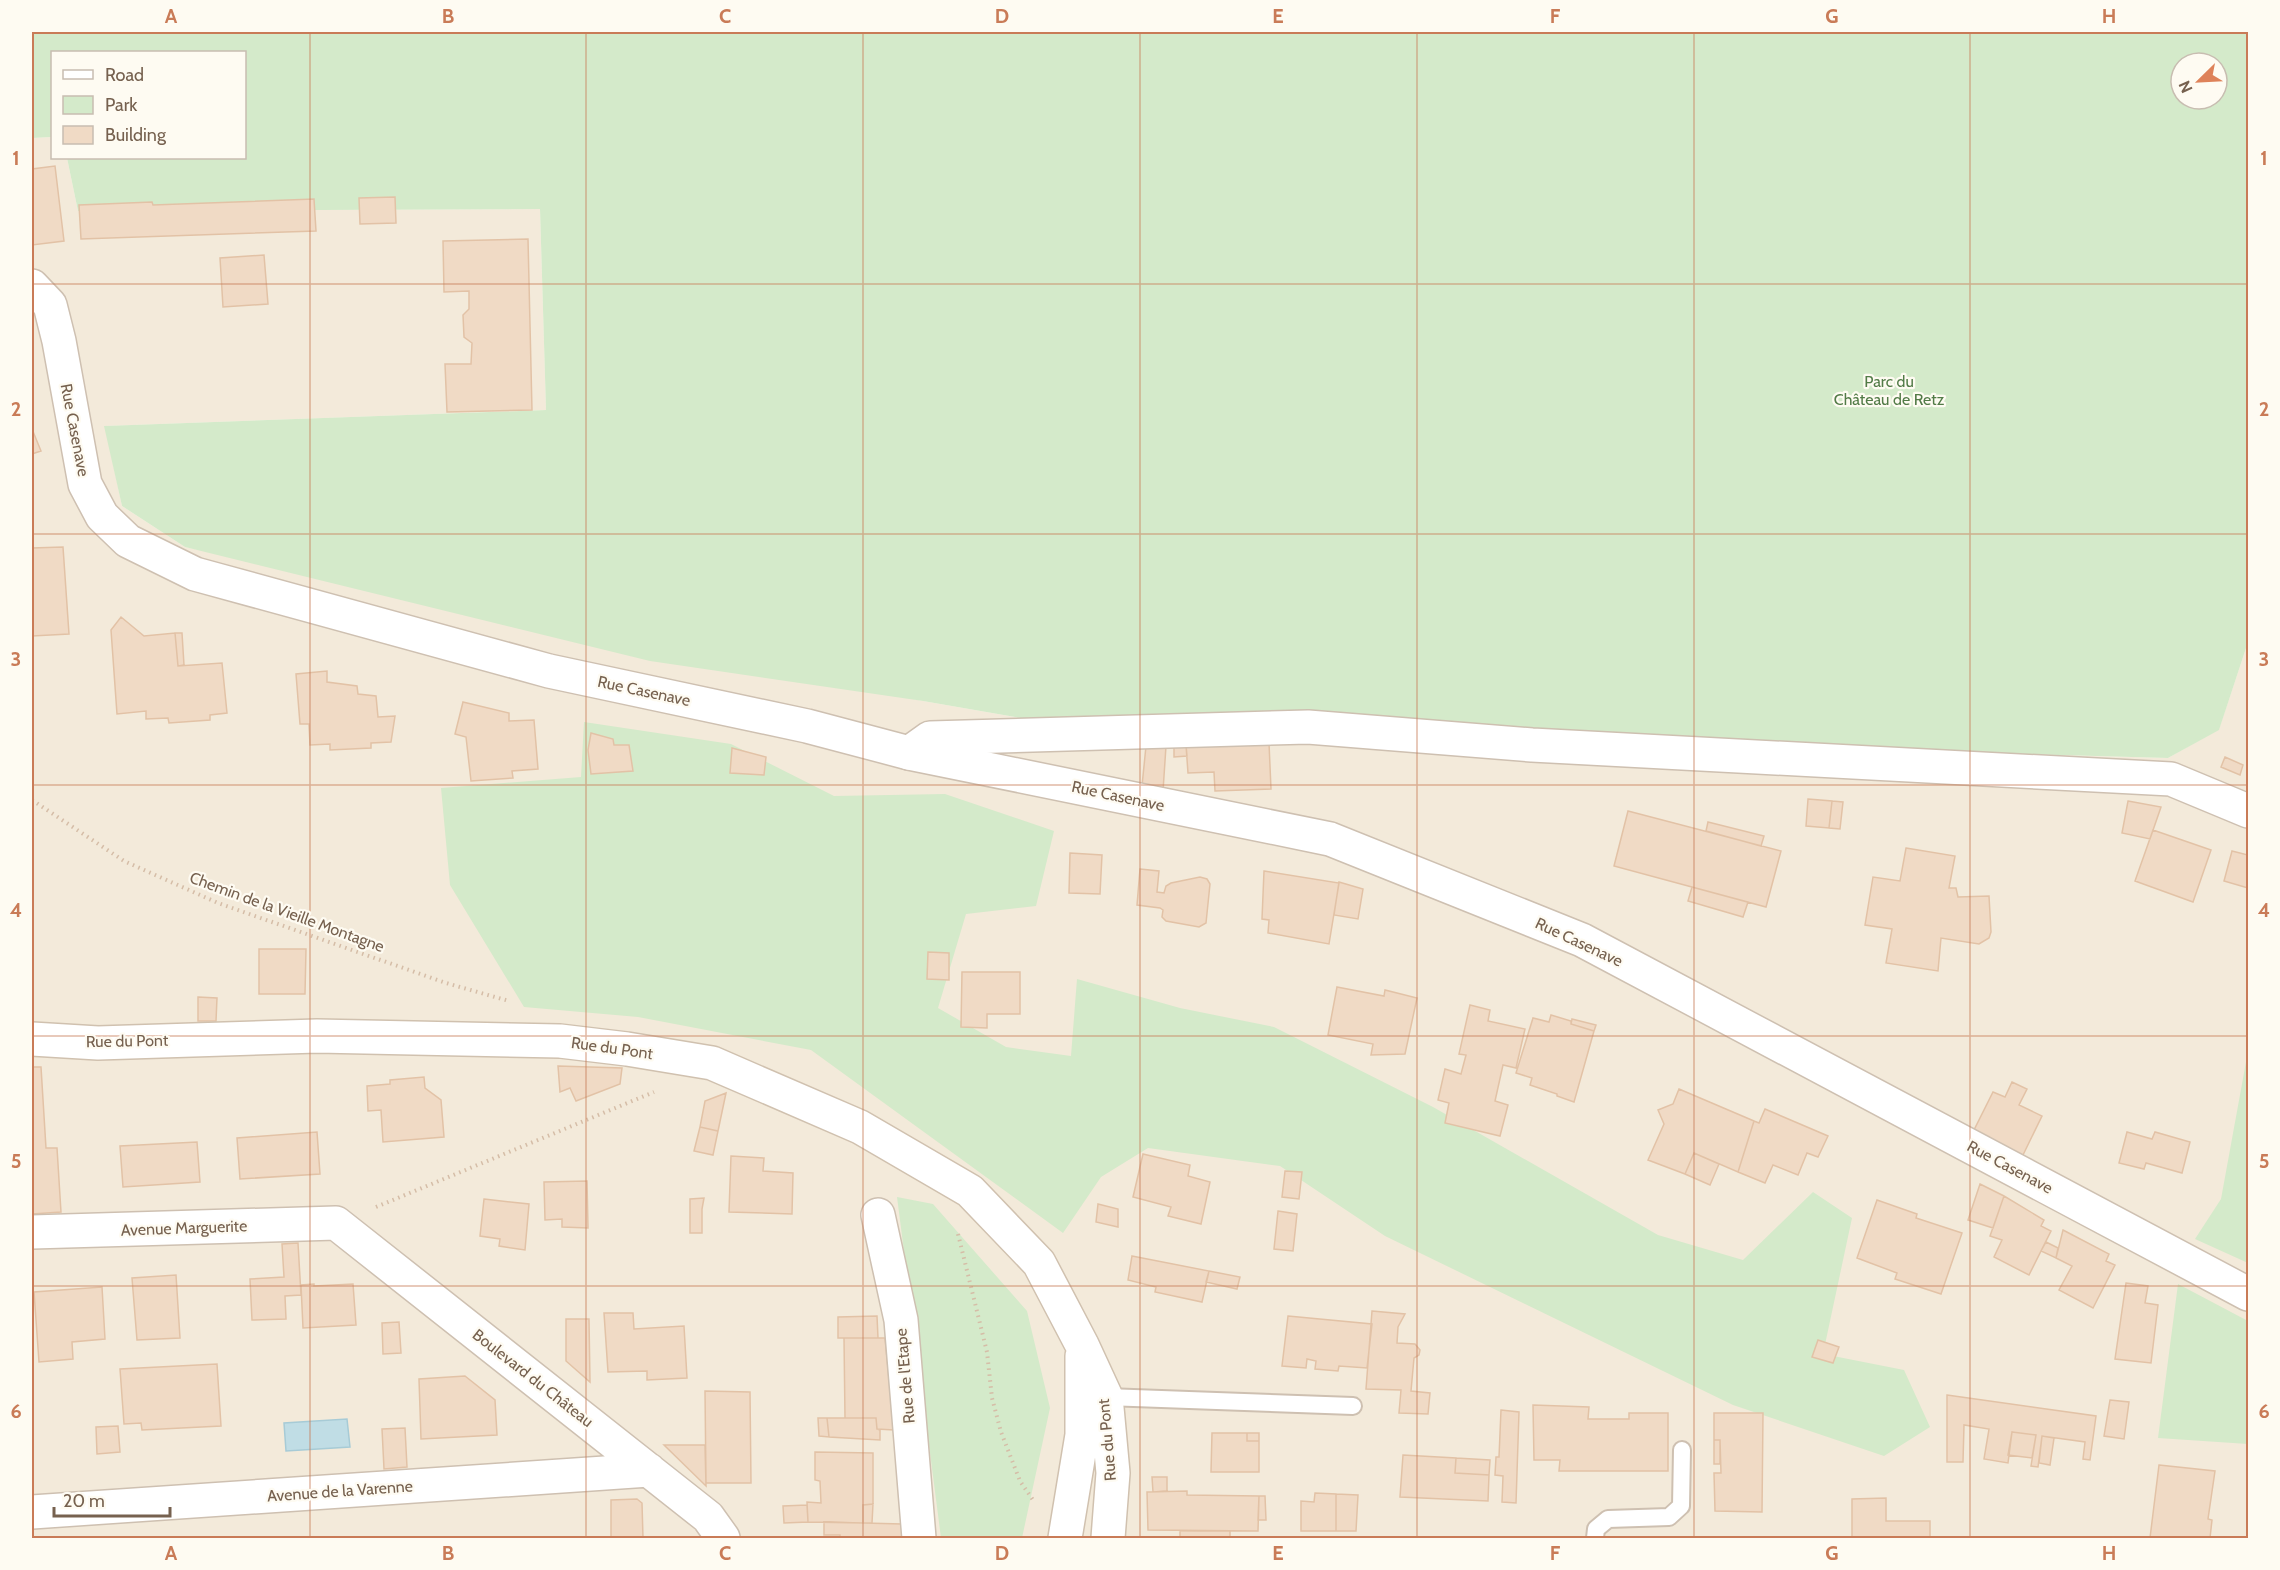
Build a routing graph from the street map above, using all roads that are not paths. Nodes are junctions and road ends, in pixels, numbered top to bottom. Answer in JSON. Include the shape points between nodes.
{"nodes":[{"id":1,"x":32,"y":286,"type":"edge"},
{"id":2,"x":909,"y":753,"type":"junction"},
{"id":3,"x":2248,"y":811,"type":"edge"},
{"id":4,"x":32,"y":1039,"type":"edge"},
{"id":5,"x":878,"y":1215,"type":"dead end"},
{"id":6,"x":336,"y":1224,"type":"joint"},
{"id":7,"x":32,"y":1233,"type":"edge"},
{"id":8,"x":2248,"y":1294,"type":"edge"},
{"id":9,"x":1082,"y":1345,"type":"junction"},
{"id":10,"x":1106,"y":1397,"type":"junction"},
{"id":11,"x":1353,"y":1406,"type":"dead end"},
{"id":12,"x":1682,"y":1450,"type":"dead end"},
{"id":13,"x":649,"y":1470,"type":"junction"},
{"id":14,"x":32,"y":1512,"type":"edge"},
{"id":15,"x":723,"y":1539,"type":"edge"},
{"id":16,"x":919,"y":1539,"type":"edge"},
{"id":17,"x":1065,"y":1539,"type":"edge"},
{"id":18,"x":1107,"y":1539,"type":"edge"},
{"id":19,"x":1596,"y":1539,"type":"edge"}],
"edges":[{"from":1,"to":2,"type":"street","name":"Rue Casenave","via":[[50,304],[85,484],[102,516],[128,541],[195,574],[549,671],[807,726]]},
{"from":2,"to":3,"type":"street","via":[[930,738],[1308,727],[1532,745],[2170,779]]},
{"from":2,"to":8,"type":"street","name":"Rue Casenave","via":[[1330,839],[1582,940]]},
{"from":4,"to":9,"type":"street","name":"Rue du Pont","via":[[98,1043],[317,1036],[560,1041],[712,1063],[860,1127],[970,1191],[1039,1263]]},
{"from":5,"to":16,"type":"street","name":"Rue de l'Etape","via":[[901,1320]]},
{"from":6,"to":7,"type":"street","name":"Avenue Marguerite"},
{"from":6,"to":13,"type":"street","name":"Boulevard du Château"},
{"from":9,"to":10,"type":"street","name":"Rue du Pont"},
{"from":9,"to":17,"type":"street","name":"Rue du Pont","via":[[1082,1436]]},
{"from":10,"to":11,"type":"lane"},
{"from":10,"to":18,"type":"street","name":"Rue du Pont","via":[[1113,1473]]},
{"from":12,"to":19,"type":"lane","via":[[1681,1506],[1669,1517],[1608,1519],[1596,1529]]},
{"from":13,"to":14,"type":"street","name":"Avenue de la Varenne"},
{"from":13,"to":15,"type":"street","name":"Boulevard du Château","via":[[708,1517]]}]}
